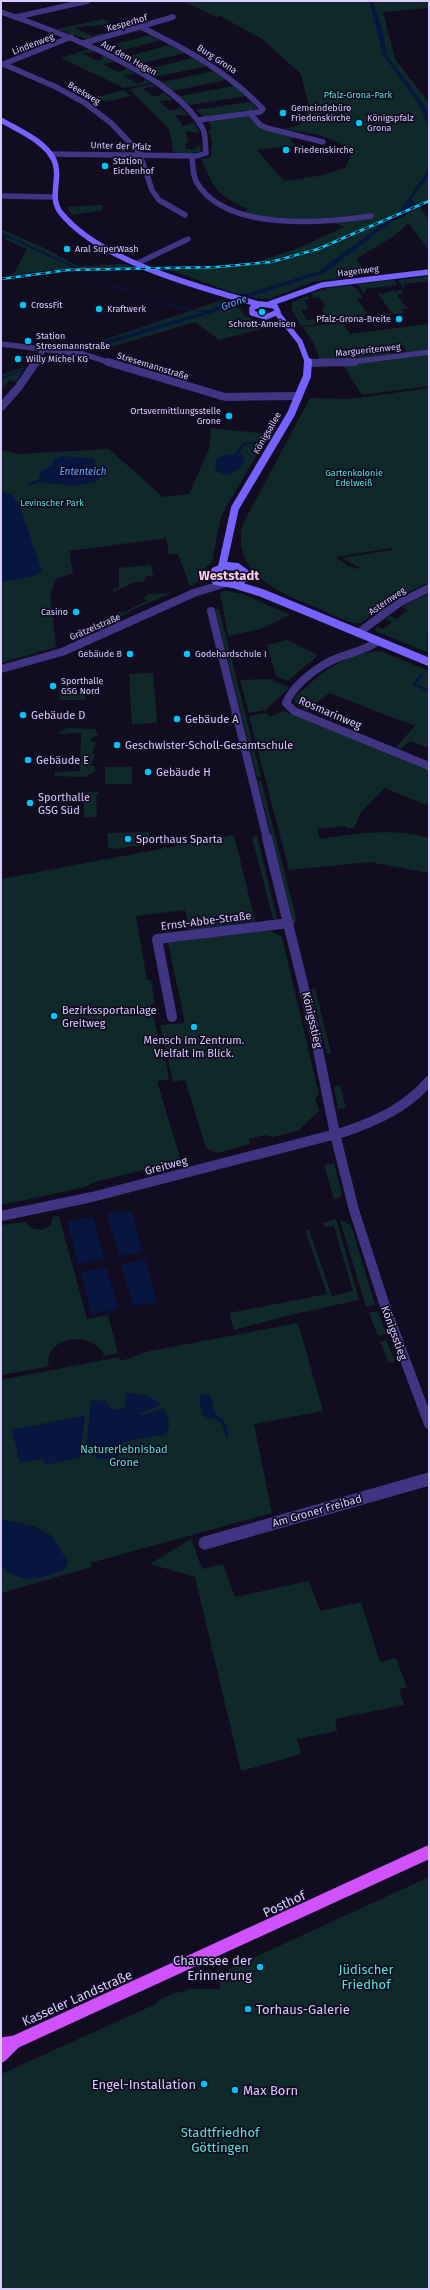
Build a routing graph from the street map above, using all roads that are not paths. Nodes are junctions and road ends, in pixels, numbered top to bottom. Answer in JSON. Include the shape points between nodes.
{"nodes":[{"id":1,"x":88,"y":1,"type":"edge"},
{"id":2,"x":1,"y":12,"type":"edge"},
{"id":3,"x":16,"y":17,"type":"junction"},
{"id":4,"x":173,"y":17,"type":"dead end"},
{"id":5,"x":140,"y":27,"type":"junction"},
{"id":6,"x":71,"y":38,"type":"junction"},
{"id":7,"x":84,"y":43,"type":"junction"},
{"id":8,"x":2,"y":64,"type":"edge"},
{"id":9,"x":250,"y":113,"type":"junction"},
{"id":10,"x":1,"y":120,"type":"edge"},
{"id":11,"x":199,"y":120,"type":"junction"},
{"id":12,"x":323,"y":142,"type":"dead end"},
{"id":13,"x":50,"y":154,"type":"junction"},
{"id":14,"x":141,"y":156,"type":"junction"},
{"id":15,"x":192,"y":156,"type":"junction"},
{"id":16,"x":1,"y":196,"type":"edge"},
{"id":17,"x":53,"y":197,"type":"junction"},
{"id":18,"x":185,"y":215,"type":"dead end"},
{"id":19,"x":371,"y":216,"type":"dead end"},
{"id":20,"x":188,"y":239,"type":"dead end"},
{"id":21,"x":138,"y":263,"type":"junction"},
{"id":22,"x":429,"y":272,"type":"edge"},
{"id":23,"x":292,"y":296,"type":"junction"},
{"id":24,"x":269,"y":304,"type":"junction"},
{"id":25,"x":248,"y":305,"type":"junction"},
{"id":26,"x":277,"y":310,"type":"junction"},
{"id":27,"x":268,"y":316,"type":"junction"},
{"id":28,"x":289,"y":328,"type":"junction"},
{"id":29,"x":1,"y":344,"type":"edge"},
{"id":30,"x":44,"y":349,"type":"junction"},
{"id":31,"x":429,"y":352,"type":"edge"},
{"id":32,"x":308,"y":363,"type":"junction"},
{"id":33,"x":299,"y":396,"type":"junction"},
{"id":34,"x":1,"y":407,"type":"edge"},
{"id":35,"x":227,"y":550,"type":"junction"},
{"id":36,"x":234,"y":566,"type":"junction"},
{"id":37,"x":222,"y":567,"type":"junction"},
{"id":38,"x":213,"y":577,"type":"junction"},
{"id":39,"x":244,"y":580,"type":"junction"},
{"id":40,"x":223,"y":584,"type":"junction"},
{"id":41,"x":233,"y":584,"type":"junction"},
{"id":42,"x":429,"y":588,"type":"edge"},
{"id":43,"x":262,"y":593,"type":"junction"},
{"id":44,"x":194,"y":594,"type":"junction"},
{"id":45,"x":211,"y":611,"type":"dead end"},
{"id":46,"x":358,"y":633,"type":"junction"},
{"id":47,"x":378,"y":641,"type":"junction"},
{"id":48,"x":429,"y":662,"type":"edge"},
{"id":49,"x":1,"y":669,"type":"edge"},
{"id":50,"x":429,"y":766,"type":"edge"},
{"id":51,"x":289,"y":923,"type":"junction"},
{"id":52,"x":172,"y":1017,"type":"dead end"},
{"id":53,"x":429,"y":1081,"type":"edge"},
{"id":54,"x":335,"y":1134,"type":"junction"},
{"id":55,"x":1,"y":1216,"type":"edge"},
{"id":56,"x":429,"y":1424,"type":"edge"},
{"id":57,"x":429,"y":1479,"type":"edge"},
{"id":58,"x":205,"y":1543,"type":"dead end"},
{"id":59,"x":429,"y":1852,"type":"edge"},
{"id":60,"x":151,"y":1981,"type":"joint"},
{"id":61,"x":15,"y":2042,"type":"junction"},
{"id":62,"x":1,"y":2044,"type":"edge"},
{"id":63,"x":1,"y":2056,"type":"edge"}],
"edges":[{"from":1,"to":3,"type":"street"},
{"from":2,"to":3,"type":"street","name":"Auf dem Hagen"},
{"from":3,"to":6,"type":"street","name":"Auf dem Hagen"},
{"from":4,"to":5,"type":"street","name":"Kesperhof"},
{"from":5,"to":7,"type":"street","name":"Kesperhof"},
{"from":5,"to":9,"type":"street","name":"Burg Grona","via":[[190,52],[233,80],[263,109]]},
{"from":6,"to":7,"type":"street","name":"Auf dem Hagen"},
{"from":6,"to":8,"type":"street","name":"Lindenweg"},
{"from":7,"to":11,"type":"street","name":"Auf dem Hagen","via":[[149,79]]},
{"from":8,"to":14,"type":"street","name":"Beekweg","via":[[56,87],[98,112],[127,136]]},
{"from":9,"to":11,"type":"street"},
{"from":9,"to":12,"type":"street","via":[[267,128]]},
{"from":10,"to":13,"type":"street"},
{"from":11,"to":15,"type":"street","name":"Auf dem Hagen","via":[[205,132],[207,151],[205,154]]},
{"from":13,"to":14,"type":"street","name":"Unter der Pfalz"},
{"from":13,"to":17,"type":"street","via":[[56,169]]},
{"from":14,"to":15,"type":"street","name":"Unter der Pfalz"},
{"from":14,"to":18,"type":"street","name":"Beekweg","via":[[157,197],[170,208]]},
{"from":15,"to":19,"type":"street","via":[[194,174],[200,187],[219,203],[235,210],[294,222],[334,222]]},
{"from":16,"to":17,"type":"street"},
{"from":17,"to":21,"type":"street","via":[[61,213],[72,225],[98,244]]},
{"from":20,"to":21,"type":"street"},
{"from":21,"to":25,"type":"street"},
{"from":22,"to":23,"type":"street","name":"Hagenweg","via":[[328,284]]},
{"from":23,"to":24,"type":"street","name":"Hagenweg"},
{"from":23,"to":26,"type":"street","name":"Hagenweg"},
{"from":24,"to":25,"type":"street"},
{"from":24,"to":26,"type":"street"},
{"from":25,"to":27,"type":"street","via":[[255,315]]},
{"from":26,"to":27,"type":"street"},
{"from":26,"to":28,"type":"street"},
{"from":27,"to":28,"type":"street"},
{"from":28,"to":32,"type":"street","via":[[304,349]]},
{"from":29,"to":30,"type":"street","name":"Stresemannstraße"},
{"from":30,"to":33,"type":"street","name":"Stresemannstraße","via":[[79,354],[225,397]]},
{"from":30,"to":34,"type":"street"},
{"from":31,"to":32,"type":"street","name":"Margueritenweg","via":[[351,362]]},
{"from":32,"to":33,"type":"street","name":"Königsallee","via":[[306,379]]},
{"from":33,"to":35,"type":"street","name":"Königsallee","via":[[235,508]]},
{"from":35,"to":36,"type":"street","name":"Königsallee"},
{"from":35,"to":37,"type":"street","name":"Königsallee"},
{"from":36,"to":37,"type":"street"},
{"from":36,"to":39,"type":"street","name":"Königsallee","via":[[245,573]]},
{"from":37,"to":38,"type":"street","name":"Königsallee","via":[[215,570]]},
{"from":38,"to":40,"type":"street"},
{"from":38,"to":44,"type":"street","name":"Grätzelstraße"},
{"from":39,"to":41,"type":"street","name":"Königsallee"},
{"from":39,"to":43,"type":"street","name":"Königsallee"},
{"from":40,"to":41,"type":"street","name":"Königsallee"},
{"from":40,"to":44,"type":"street","name":"Grätzelstraße"},
{"from":41,"to":43,"type":"street","name":"Königsallee"},
{"from":42,"to":46,"type":"street","name":"Asternweg","via":[[399,603]]},
{"from":43,"to":46,"type":"street","name":"Königsallee"},
{"from":44,"to":49,"type":"street","name":"Grätzelstraße","via":[[62,652]]},
{"from":45,"to":51,"type":"street","name":"Königsstieg"},
{"from":46,"to":47,"type":"street","name":"Königsallee"},
{"from":47,"to":48,"type":"street","name":"Königsallee"},
{"from":47,"to":50,"type":"street","name":"Rosmarinweg","via":[[368,649],[335,659],[322,666],[293,692],[286,703],[294,711]]},
{"from":51,"to":52,"type":"street","name":"Ernst-Abbe-Straße","via":[[157,939]]},
{"from":51,"to":54,"type":"street","name":"Königsstieg","via":[[326,1083]]},
{"from":53,"to":54,"type":"street","name":"Greitweg","via":[[404,1105],[390,1114]]},
{"from":54,"to":55,"type":"street","name":"Greitweg","via":[[146,1184]]},
{"from":54,"to":56,"type":"street","name":"Königsstieg","via":[[354,1210],[375,1277]]},
{"from":57,"to":58,"type":"street","name":"Am Groner Freibad"},
{"from":59,"to":60,"type":"main road","name":"Posthof"},
{"from":60,"to":61,"type":"main road","name":"Kasseler Landstraße"},
{"from":61,"to":62,"type":"main road","name":"Kasseler Landstraße"},
{"from":61,"to":63,"type":"main road","name":"Kasseler Landstraße"}]}
